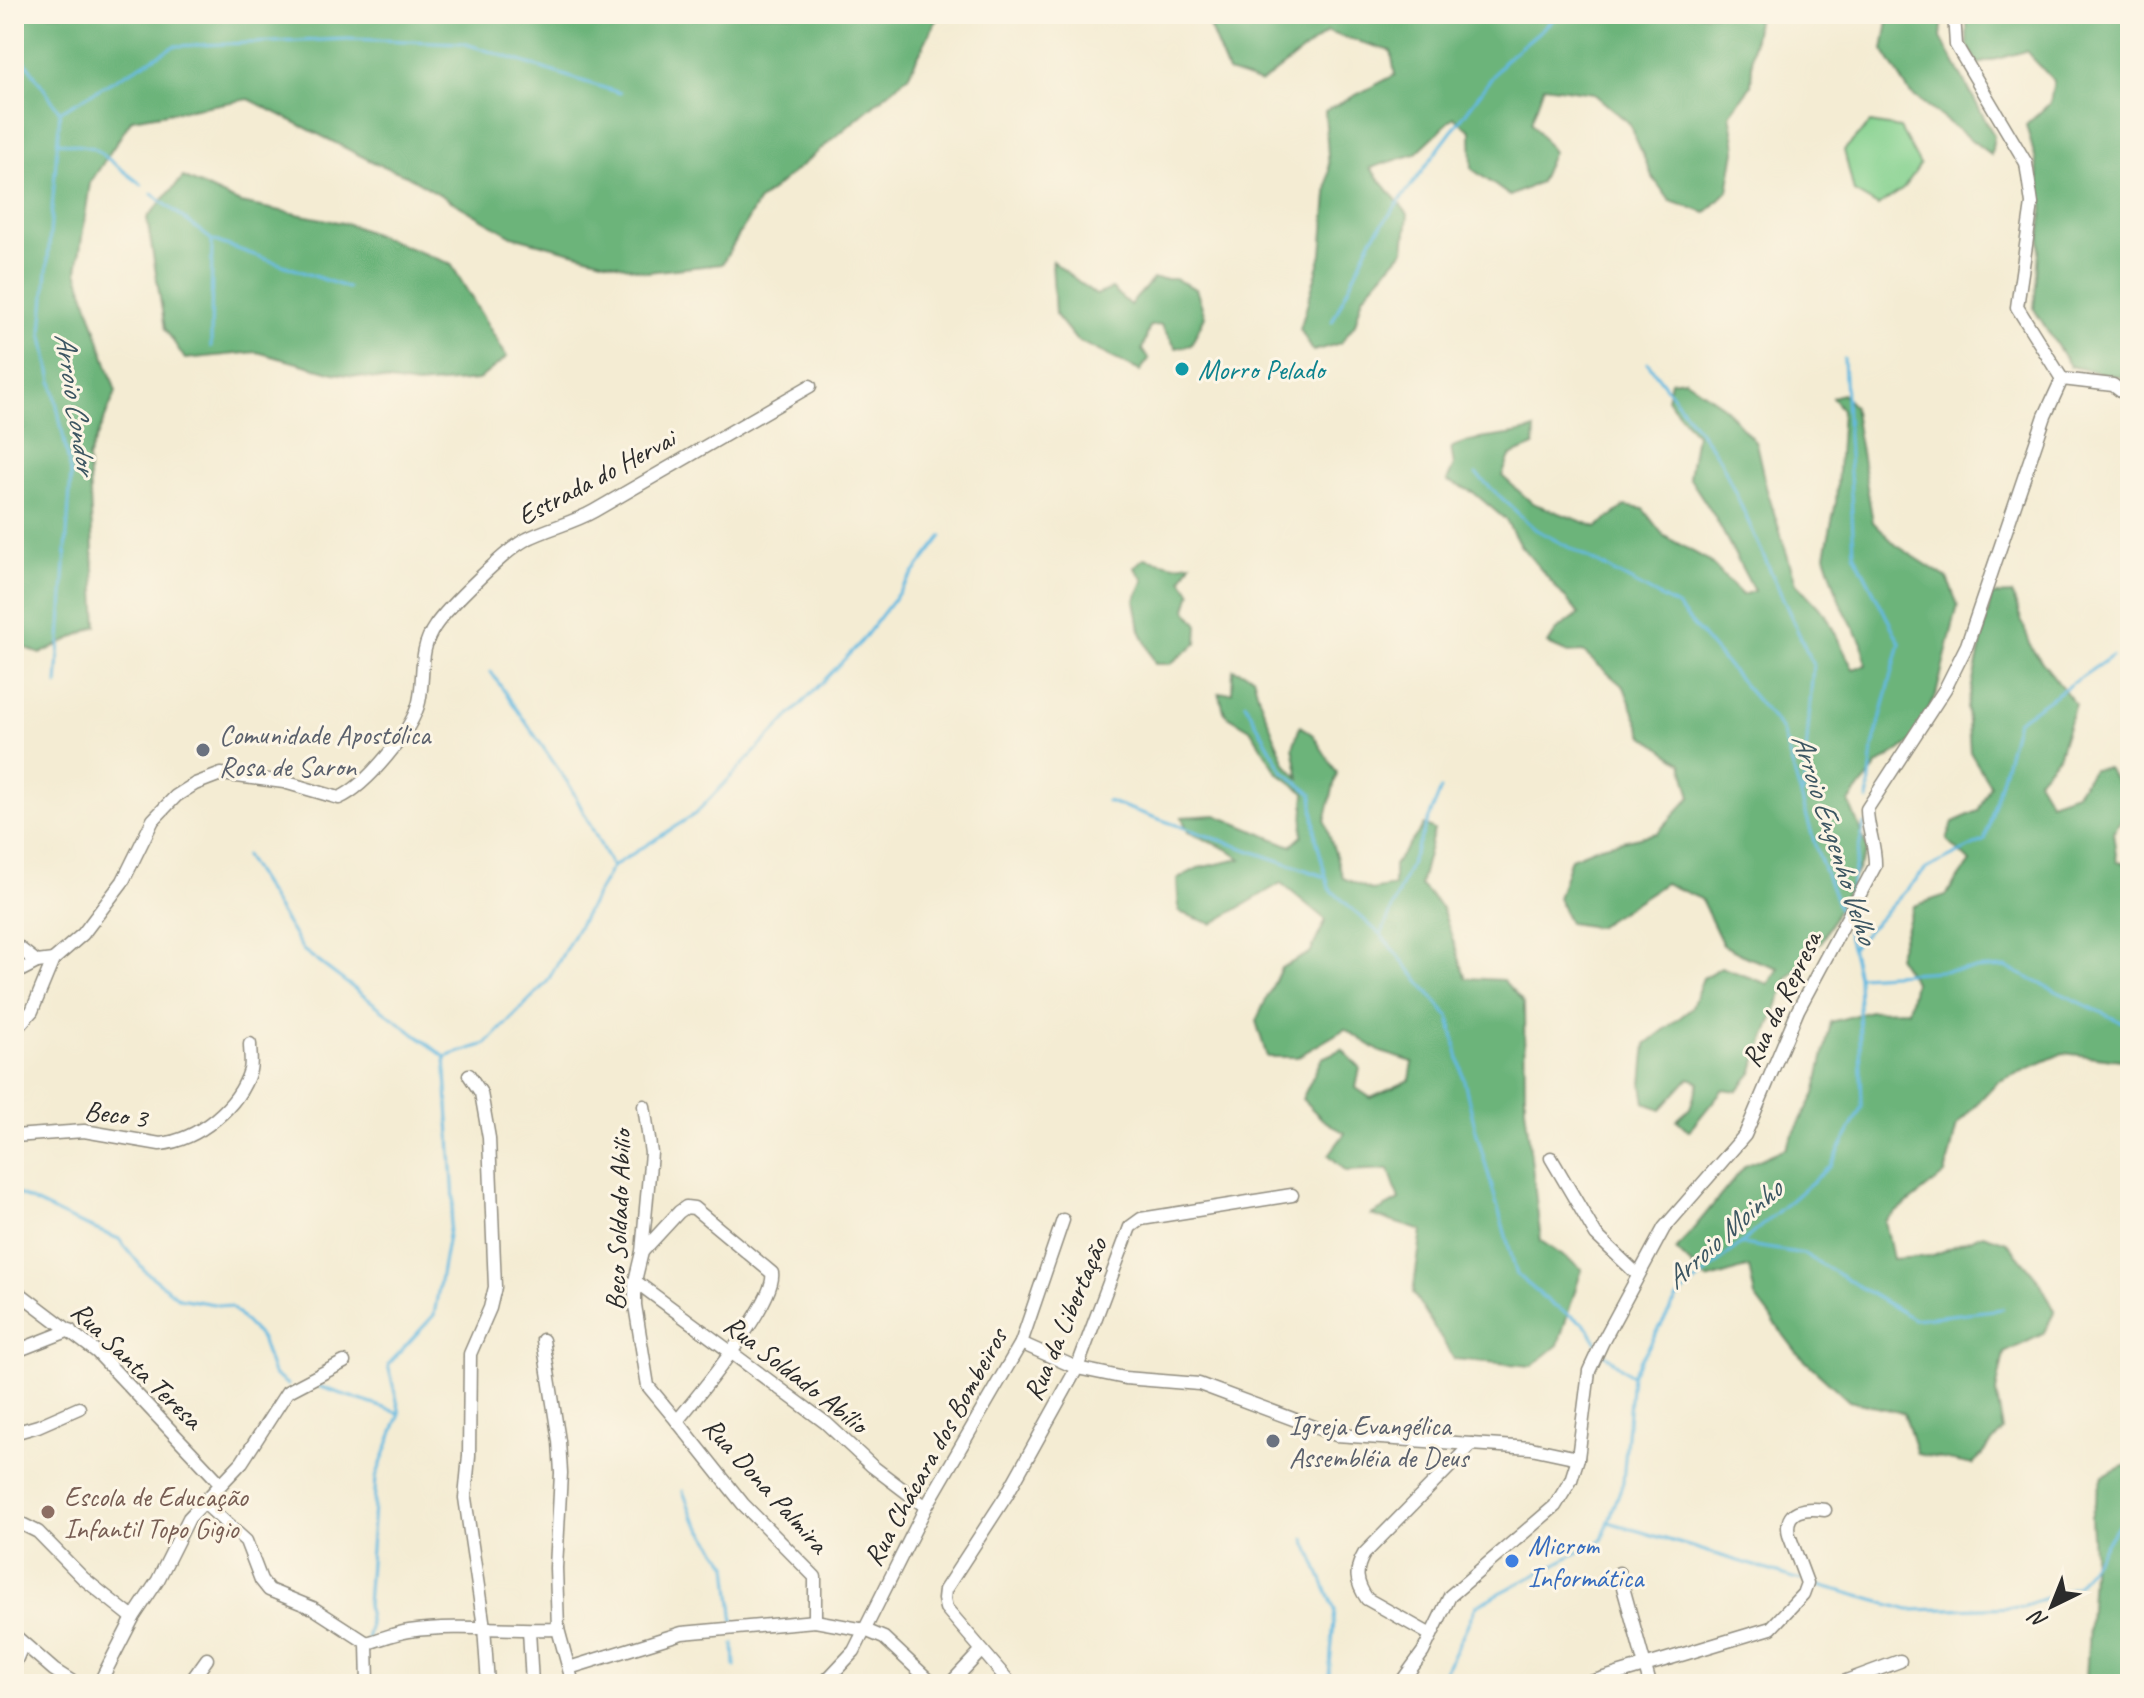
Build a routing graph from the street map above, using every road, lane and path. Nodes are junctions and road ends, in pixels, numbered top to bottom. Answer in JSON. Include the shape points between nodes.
{"nodes":[{"id":1,"x":1954,"y":14,"type":"edge"},
{"id":2,"x":2062,"y":379,"type":"junction"},
{"id":3,"x":810,"y":386,"type":"dead end"},
{"id":4,"x":2130,"y":398,"type":"edge"},
{"id":5,"x":14,"y":944,"type":"edge"},
{"id":6,"x":53,"y":960,"type":"junction"},
{"id":7,"x":37,"y":962,"type":"junction"},
{"id":8,"x":14,"y":974,"type":"edge"},
{"id":9,"x":14,"y":1031,"type":"edge"},
{"id":10,"x":250,"y":1044,"type":"dead end"},
{"id":11,"x":469,"y":1075,"type":"dead end"},
{"id":12,"x":644,"y":1106,"type":"dead end"},
{"id":13,"x":14,"y":1136,"type":"edge"},
{"id":14,"x":1551,"y":1158,"type":"dead end"},
{"id":15,"x":1292,"y":1195,"type":"dead end"},
{"id":16,"x":1063,"y":1220,"type":"dead end"},
{"id":17,"x":642,"y":1252,"type":"junction"},
{"id":18,"x":1638,"y":1275,"type":"junction"},
{"id":19,"x":635,"y":1281,"type":"junction"},
{"id":20,"x":14,"y":1289,"type":"edge"},
{"id":21,"x":70,"y":1330,"type":"junction"},
{"id":22,"x":543,"y":1340,"type":"dead end"},
{"id":23,"x":1021,"y":1343,"type":"junction"},
{"id":24,"x":14,"y":1352,"type":"edge"},
{"id":25,"x":730,"y":1353,"type":"junction"},
{"id":26,"x":344,"y":1362,"type":"dead end"},
{"id":27,"x":1077,"y":1368,"type":"junction"},
{"id":28,"x":79,"y":1408,"type":"dead end"},
{"id":29,"x":677,"y":1421,"type":"junction"},
{"id":30,"x":14,"y":1433,"type":"edge"},
{"id":31,"x":1472,"y":1444,"type":"junction"},
{"id":32,"x":1578,"y":1458,"type":"junction"},
{"id":33,"x":221,"y":1484,"type":"junction"},
{"id":34,"x":202,"y":1501,"type":"junction"},
{"id":35,"x":926,"y":1507,"type":"junction"},
{"id":36,"x":1825,"y":1510,"type":"dead end"},
{"id":37,"x":14,"y":1520,"type":"edge"},
{"id":38,"x":1619,"y":1573,"type":"dead end"},
{"id":39,"x":133,"y":1618,"type":"junction"},
{"id":40,"x":815,"y":1621,"type":"junction"},
{"id":41,"x":484,"y":1627,"type":"junction"},
{"id":42,"x":558,"y":1629,"type":"junction"},
{"id":43,"x":529,"y":1630,"type":"junction"},
{"id":44,"x":865,"y":1630,"type":"junction"},
{"id":45,"x":1431,"y":1635,"type":"junction"},
{"id":46,"x":18,"y":1639,"type":"edge"},
{"id":47,"x":367,"y":1643,"type":"junction"},
{"id":48,"x":981,"y":1651,"type":"junction"},
{"id":49,"x":207,"y":1659,"type":"dead end"},
{"id":50,"x":1900,"y":1661,"type":"dead end"},
{"id":51,"x":14,"y":1665,"type":"edge"},
{"id":52,"x":1645,"y":1666,"type":"junction"},
{"id":53,"x":569,"y":1668,"type":"junction"},
{"id":54,"x":76,"y":1684,"type":"edge"},
{"id":55,"x":99,"y":1684,"type":"edge"},
{"id":56,"x":189,"y":1684,"type":"edge"},
{"id":57,"x":368,"y":1684,"type":"edge"},
{"id":58,"x":488,"y":1684,"type":"edge"},
{"id":59,"x":532,"y":1684,"type":"edge"},
{"id":60,"x":573,"y":1684,"type":"edge"},
{"id":61,"x":823,"y":1684,"type":"edge"},
{"id":62,"x":933,"y":1684,"type":"edge"},
{"id":63,"x":950,"y":1684,"type":"edge"},
{"id":64,"x":1011,"y":1684,"type":"edge"},
{"id":65,"x":1400,"y":1684,"type":"edge"},
{"id":66,"x":1584,"y":1684,"type":"edge"},
{"id":67,"x":1650,"y":1684,"type":"edge"},
{"id":68,"x":1838,"y":1684,"type":"edge"}],
"edges":[{"from":1,"to":2,"type":"street","via":[[1956,45],[2026,163],[2032,204],[2017,307]]},
{"from":2,"to":4,"type":"street","via":[[2113,385]]},
{"from":2,"to":18,"type":"street","name":"Rua da Represa","via":[[1967,645],[1945,689],[1867,809],[1875,866],[1798,1010],[1745,1135],[1664,1228]]},
{"from":3,"to":6,"type":"street","name":"Estrada do Hervai","via":[[587,515],[523,540],[434,626],[422,658],[419,703],[409,726],[359,786],[339,798],[284,782],[221,774],[176,796],[153,820],[123,881],[83,934]]},
{"from":5,"to":7,"type":"street"},
{"from":6,"to":7,"type":"street"},
{"from":6,"to":9,"type":"street","via":[[32,1011]]},
{"from":7,"to":8,"type":"street"},
{"from":10,"to":13,"type":"street","name":"Beco 3","via":[[251,1066],[231,1103],[218,1118],[170,1143],[84,1131]]},
{"from":11,"to":41,"type":"street","via":[[481,1093],[489,1138],[495,1287],[470,1354],[465,1498]]},
{"from":12,"to":17,"type":"street","name":"Beco Soldado Abilio","via":[[651,1153]]},
{"from":14,"to":18,"type":"street","via":[[1596,1235]]},
{"from":15,"to":27,"type":"street","name":"Rua da Libertação","via":[[1141,1219],[1130,1227]]},
{"from":16,"to":23,"type":"street","name":"Rua Chácara dos Bombeiros"},
{"from":17,"to":19,"type":"street","name":"Beco Soldado Abilio"},
{"from":17,"to":25,"type":"street","name":"Rua Dona Palmira","via":[[679,1212],[694,1208],[772,1273],[762,1303]]},
{"from":18,"to":32,"type":"street","name":"Rua da Represa","via":[[1589,1371]]},
{"from":19,"to":25,"type":"street","name":"Rua Soldado Abílio"},
{"from":19,"to":29,"type":"street","name":"Beco Soldado Abilio","via":[[648,1386]]},
{"from":20,"to":21,"type":"street","name":"Rua Santa Teresa"},
{"from":21,"to":24,"type":"street"},
{"from":21,"to":33,"type":"street","name":"Rua Santa Teresa"},
{"from":22,"to":42,"type":"street","via":[[561,1473]]},
{"from":23,"to":27,"type":"street"},
{"from":23,"to":35,"type":"street","name":"Rua Chácara dos Bombeiros"},
{"from":25,"to":29,"type":"street","name":"Rua Dona Palmira"},
{"from":25,"to":35,"type":"street","name":"Rua Soldado Abílio","via":[[826,1423]]},
{"from":26,"to":33,"type":"street","via":[[287,1392],[242,1462]]},
{"from":27,"to":31,"type":"street","via":[[1199,1384],[1336,1435]]},
{"from":27,"to":48,"type":"street","name":"Rua da Libertação","via":[[1006,1496],[945,1590],[946,1608]]},
{"from":28,"to":30,"type":"street"},
{"from":29,"to":40,"type":"street","name":"Rua Dona Palmira","via":[[743,1504],[815,1577]]},
{"from":31,"to":32,"type":"street"},
{"from":31,"to":45,"type":"street","via":[[1357,1567],[1367,1599]]},
{"from":32,"to":45,"type":"street","name":"Rua da Represa","via":[[1555,1506],[1450,1596]]},
{"from":33,"to":34,"type":"street"},
{"from":34,"to":39,"type":"street"},
{"from":34,"to":47,"type":"street","via":[[246,1541],[269,1590],[313,1608]]},
{"from":35,"to":44,"type":"street","name":"Rua Chácara dos Bombeiros"},
{"from":36,"to":52,"type":"street","via":[[1808,1507],[1790,1517],[1789,1535],[1807,1583],[1771,1628]]},
{"from":37,"to":39,"type":"street","via":[[38,1532]]},
{"from":38,"to":52,"type":"street"},
{"from":39,"to":55,"type":"street"},
{"from":40,"to":44,"type":"street"},
{"from":40,"to":53,"type":"street","via":[[682,1633]]},
{"from":41,"to":43,"type":"street"},
{"from":41,"to":47,"type":"street","via":[[407,1631]]},
{"from":41,"to":58,"type":"street"},
{"from":42,"to":43,"type":"street"},
{"from":42,"to":53,"type":"street"},
{"from":43,"to":59,"type":"street"},
{"from":44,"to":61,"type":"street","name":"Rua Chácara dos Bombeiros","via":[[854,1651]]},
{"from":44,"to":62,"type":"street","via":[[884,1638]]},
{"from":45,"to":65,"type":"street","name":"Rua da Represa"},
{"from":46,"to":51,"type":"street"},
{"from":46,"to":54,"type":"street"},
{"from":47,"to":57,"type":"street"},
{"from":48,"to":63,"type":"street"},
{"from":48,"to":64,"type":"street","name":"Rua da Libertação"},
{"from":49,"to":56,"type":"street"},
{"from":50,"to":68,"type":"street"},
{"from":52,"to":66,"type":"street"},
{"from":52,"to":67,"type":"street"},
{"from":53,"to":60,"type":"street"}]}
